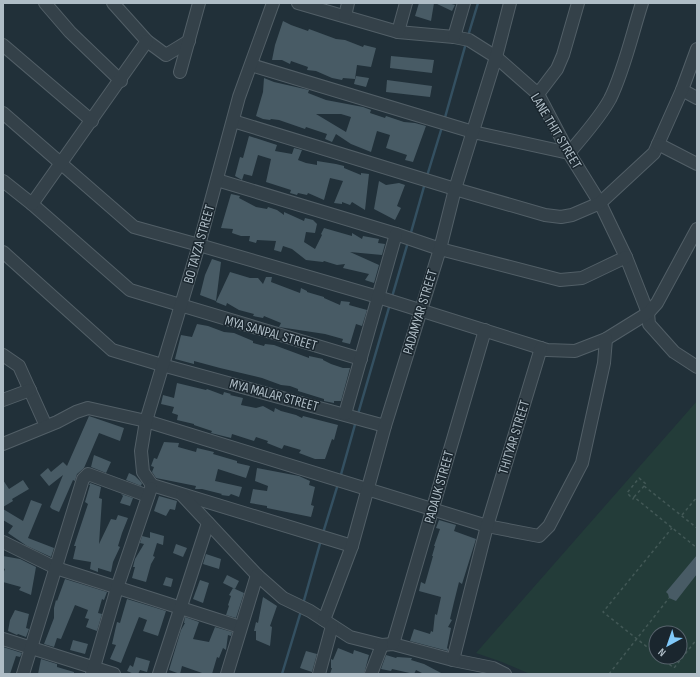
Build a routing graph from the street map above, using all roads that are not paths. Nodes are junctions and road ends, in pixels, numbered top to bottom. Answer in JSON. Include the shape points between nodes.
{"nodes":[{"id":1,"x":45,"y":3,"type":"edge"},
{"id":2,"x":113,"y":3,"type":"edge"},
{"id":3,"x":199,"y":3,"type":"edge"},
{"id":4,"x":273,"y":3,"type":"edge"},
{"id":5,"x":298,"y":3,"type":"edge"},
{"id":6,"x":348,"y":3,"type":"edge"},
{"id":7,"x":406,"y":3,"type":"edge"},
{"id":8,"x":464,"y":3,"type":"edge"},
{"id":9,"x":510,"y":3,"type":"edge"},
{"id":10,"x":578,"y":3,"type":"edge"},
{"id":11,"x":642,"y":3,"type":"edge"},
{"id":12,"x":345,"y":16,"type":"junction"},
{"id":13,"x":398,"y":32,"type":"junction"},
{"id":14,"x":454,"y":37,"type":"junction"},
{"id":15,"x":189,"y":41,"type":"junction"},
{"id":16,"x":147,"y":42,"type":"junction"},
{"id":17,"x":3,"y":45,"type":"edge"},
{"id":18,"x":697,"y":49,"type":"edge"},
{"id":19,"x":496,"y":57,"type":"junction"},
{"id":20,"x":251,"y":65,"type":"junction"},
{"id":21,"x":180,"y":72,"type":"dead end"},
{"id":22,"x":121,"y":81,"type":"junction"},
{"id":23,"x":682,"y":90,"type":"junction"},
{"id":24,"x":538,"y":94,"type":"junction"},
{"id":25,"x":697,"y":98,"type":"edge"},
{"id":26,"x":3,"y":113,"type":"edge"},
{"id":27,"x":92,"y":121,"type":"junction"},
{"id":28,"x":233,"y":122,"type":"junction"},
{"id":29,"x":473,"y":132,"type":"junction"},
{"id":30,"x":658,"y":144,"type":"junction"},
{"id":31,"x":569,"y":153,"type":"junction"},
{"id":32,"x":61,"y":164,"type":"junction"},
{"id":33,"x":697,"y":164,"type":"edge"},
{"id":34,"x":217,"y":180,"type":"junction"},
{"id":35,"x":3,"y":181,"type":"edge"},
{"id":36,"x":455,"y":189,"type":"junction"},
{"id":37,"x":600,"y":203,"type":"junction"},
{"id":38,"x":32,"y":204,"type":"junction"},
{"id":39,"x":697,"y":229,"type":"edge"},
{"id":40,"x":396,"y":234,"type":"junction"},
{"id":41,"x":199,"y":245,"type":"junction"},
{"id":42,"x":440,"y":249,"type":"junction"},
{"id":43,"x":3,"y":252,"type":"edge"},
{"id":44,"x":626,"y":257,"type":"junction"},
{"id":45,"x":378,"y":297,"type":"junction"},
{"id":46,"x":181,"y":306,"type":"junction"},
{"id":47,"x":421,"y":311,"type":"junction"},
{"id":48,"x":648,"y":313,"type":"junction"},
{"id":49,"x":486,"y":330,"type":"junction"},
{"id":50,"x":606,"y":339,"type":"junction"},
{"id":51,"x":541,"y":348,"type":"junction"},
{"id":52,"x":3,"y":355,"type":"edge"},
{"id":53,"x":361,"y":359,"type":"junction"},
{"id":54,"x":162,"y":365,"type":"junction"},
{"id":55,"x":697,"y":366,"type":"edge"},
{"id":56,"x":30,"y":390,"type":"junction"},
{"id":57,"x":3,"y":400,"type":"edge"},
{"id":58,"x":345,"y":414,"type":"junction"},
{"id":59,"x":146,"y":421,"type":"junction"},
{"id":60,"x":46,"y":426,"type":"junction"},
{"id":61,"x":385,"y":426,"type":"junction"},
{"id":62,"x":3,"y":444,"type":"edge"},
{"id":63,"x":368,"y":489,"type":"junction"},
{"id":64,"x":150,"y":490,"type":"junction"},
{"id":65,"x":182,"y":495,"type":"junction"},
{"id":66,"x":433,"y":509,"type":"junction"},
{"id":67,"x":208,"y":522,"type":"junction"},
{"id":68,"x":487,"y":526,"type":"junction"},
{"id":69,"x":3,"y":542,"type":"edge"},
{"id":70,"x":352,"y":546,"type":"junction"},
{"id":71,"x":56,"y":568,"type":"junction"},
{"id":72,"x":257,"y":574,"type":"junction"},
{"id":73,"x":117,"y":588,"type":"junction"},
{"id":74,"x":180,"y":607,"type":"junction"},
{"id":75,"x":328,"y":623,"type":"junction"},
{"id":76,"x":240,"y":627,"type":"junction"},
{"id":77,"x":3,"y":639,"type":"edge"},
{"id":78,"x":388,"y":644,"type":"junction"},
{"id":79,"x":31,"y":647,"type":"junction"},
{"id":80,"x":453,"y":660,"type":"junction"},
{"id":81,"x":93,"y":671,"type":"edge"},
{"id":82,"x":23,"y":674,"type":"edge"},
{"id":83,"x":114,"y":674,"type":"edge"},
{"id":84,"x":159,"y":674,"type":"edge"},
{"id":85,"x":227,"y":674,"type":"edge"},
{"id":86,"x":319,"y":674,"type":"edge"},
{"id":87,"x":371,"y":674,"type":"edge"},
{"id":88,"x":505,"y":674,"type":"edge"}],
"edges":[{"from":1,"to":22,"type":"street","via":[[70,32]]},
{"from":2,"to":16,"type":"street"},
{"from":3,"to":15,"type":"street"},
{"from":4,"to":20,"type":"street","name":"BO TAYZA STREET"},
{"from":5,"to":12,"type":"street","name":"LANE THIT STREET"},
{"from":6,"to":12,"type":"street"},
{"from":7,"to":13,"type":"street"},
{"from":8,"to":14,"type":"street"},
{"from":9,"to":19,"type":"street","name":"PADAMYAR STREET"},
{"from":10,"to":24,"type":"street","via":[[557,69]]},
{"from":11,"to":31,"type":"street","via":[[617,83],[601,114]]},
{"from":12,"to":13,"type":"street","name":"LANE THIT STREET"},
{"from":13,"to":14,"type":"street","name":"LANE THIT STREET"},
{"from":14,"to":19,"type":"street","name":"LANE THIT STREET","via":[[469,40]]},
{"from":15,"to":16,"type":"street","via":[[166,55]]},
{"from":15,"to":21,"type":"street"},
{"from":16,"to":22,"type":"street"},
{"from":17,"to":27,"type":"street"},
{"from":18,"to":23,"type":"street"},
{"from":19,"to":24,"type":"street","name":"LANE THIT STREET"},
{"from":19,"to":29,"type":"street","name":"PADAMYAR STREET"},
{"from":20,"to":28,"type":"street","name":"BO TAYZA STREET"},
{"from":20,"to":29,"type":"street"},
{"from":22,"to":27,"type":"street"},
{"from":23,"to":25,"type":"street"},
{"from":23,"to":30,"type":"street"},
{"from":24,"to":31,"type":"street","name":"LANE THIT STREET"},
{"from":26,"to":32,"type":"street"},
{"from":27,"to":32,"type":"street"},
{"from":28,"to":34,"type":"street","name":"BO TAYZA STREET"},
{"from":28,"to":36,"type":"street"},
{"from":29,"to":31,"type":"street"},
{"from":29,"to":36,"type":"street","name":"PADAMYAR STREET"},
{"from":30,"to":33,"type":"street"},
{"from":30,"to":37,"type":"street","via":[[654,153]]},
{"from":31,"to":37,"type":"street","name":"LANE THIT STREET"},
{"from":32,"to":38,"type":"street"},
{"from":32,"to":41,"type":"street","via":[[134,227]]},
{"from":34,"to":40,"type":"street"},
{"from":34,"to":41,"type":"street","name":"BO TAYZA STREET"},
{"from":35,"to":38,"type":"street","name":"MYA SANPAL STREET"},
{"from":36,"to":37,"type":"street","via":[[561,217]]},
{"from":36,"to":42,"type":"street","name":"PADAMYAR STREET"},
{"from":37,"to":44,"type":"street","name":"LANE THIT STREET"},
{"from":38,"to":46,"type":"street","name":"MYA SANPAL STREET","via":[[130,290]]},
{"from":39,"to":48,"type":"street","via":[[657,303]]},
{"from":40,"to":42,"type":"street"},
{"from":40,"to":45,"type":"street"},
{"from":41,"to":45,"type":"street"},
{"from":41,"to":46,"type":"street","name":"BO TAYZA STREET"},
{"from":42,"to":44,"type":"street","via":[[560,280],[582,278]]},
{"from":42,"to":47,"type":"street","name":"PADAMYAR STREET"},
{"from":43,"to":54,"type":"street","name":"MYA MALAR STREET","via":[[112,350]]},
{"from":44,"to":48,"type":"street","name":"LANE THIT STREET"},
{"from":45,"to":47,"type":"street"},
{"from":45,"to":53,"type":"street"},
{"from":46,"to":53,"type":"street","name":"MYA SANPAL STREET"},
{"from":46,"to":54,"type":"street","name":"BO TAYZA STREET"},
{"from":47,"to":49,"type":"street"},
{"from":47,"to":61,"type":"street","name":"PADAMYAR STREET"},
{"from":48,"to":50,"type":"street"},
{"from":48,"to":55,"type":"street","name":"LANE THIT STREET","via":[[649,324],[674,352]]},
{"from":49,"to":51,"type":"street"},
{"from":49,"to":66,"type":"street","name":"PADAUK STREET"},
{"from":50,"to":51,"type":"street","via":[[575,351]]},
{"from":50,"to":68,"type":"street","via":[[604,363],[582,463],[549,526],[539,536]]},
{"from":51,"to":68,"type":"street","name":"THITYAR STREET"},
{"from":52,"to":56,"type":"street","via":[[19,366]]},
{"from":53,"to":58,"type":"street"},
{"from":54,"to":58,"type":"street","name":"MYA MALAR STREET"},
{"from":54,"to":59,"type":"street","name":"BO TAYZA STREET"},
{"from":56,"to":57,"type":"street"},
{"from":56,"to":60,"type":"street"},
{"from":58,"to":61,"type":"street","name":"MYA MALAR STREET"},
{"from":59,"to":60,"type":"street","via":[[88,408]]},
{"from":59,"to":63,"type":"street"},
{"from":59,"to":64,"type":"street","name":"BO TAYZA STREET","via":[[142,451],[143,472]]},
{"from":60,"to":62,"type":"street"},
{"from":61,"to":63,"type":"street","name":"PADAMYAR STREET"},
{"from":63,"to":66,"type":"street"},
{"from":63,"to":70,"type":"street","name":"PADAMYAR STREET"},
{"from":64,"to":65,"type":"street"},
{"from":64,"to":71,"type":"street","via":[[88,474],[85,476]]},
{"from":64,"to":73,"type":"street"},
{"from":65,"to":67,"type":"street"},
{"from":65,"to":70,"type":"street"},
{"from":66,"to":68,"type":"street"},
{"from":66,"to":78,"type":"street","name":"PADAUK STREET"},
{"from":67,"to":72,"type":"street"},
{"from":67,"to":74,"type":"street"},
{"from":68,"to":80,"type":"street","name":"THITYAR STREET"},
{"from":69,"to":71,"type":"street"},
{"from":70,"to":75,"type":"street","name":"PADAMYAR STREET"},
{"from":71,"to":73,"type":"street"},
{"from":71,"to":79,"type":"street"},
{"from":72,"to":75,"type":"street","via":[[283,598]]},
{"from":72,"to":76,"type":"street"},
{"from":73,"to":74,"type":"street"},
{"from":73,"to":81,"type":"street"},
{"from":74,"to":76,"type":"street"},
{"from":74,"to":84,"type":"street"},
{"from":75,"to":78,"type":"street","via":[[350,637]]},
{"from":75,"to":86,"type":"street","name":"PADAMYAR STREET"},
{"from":76,"to":85,"type":"street"},
{"from":77,"to":79,"type":"street"},
{"from":78,"to":80,"type":"street"},
{"from":78,"to":87,"type":"street","name":"PADAUK STREET"},
{"from":79,"to":81,"type":"street"},
{"from":79,"to":82,"type":"street"},
{"from":80,"to":88,"type":"street","via":[[493,668]]},
{"from":81,"to":83,"type":"street"}]}
